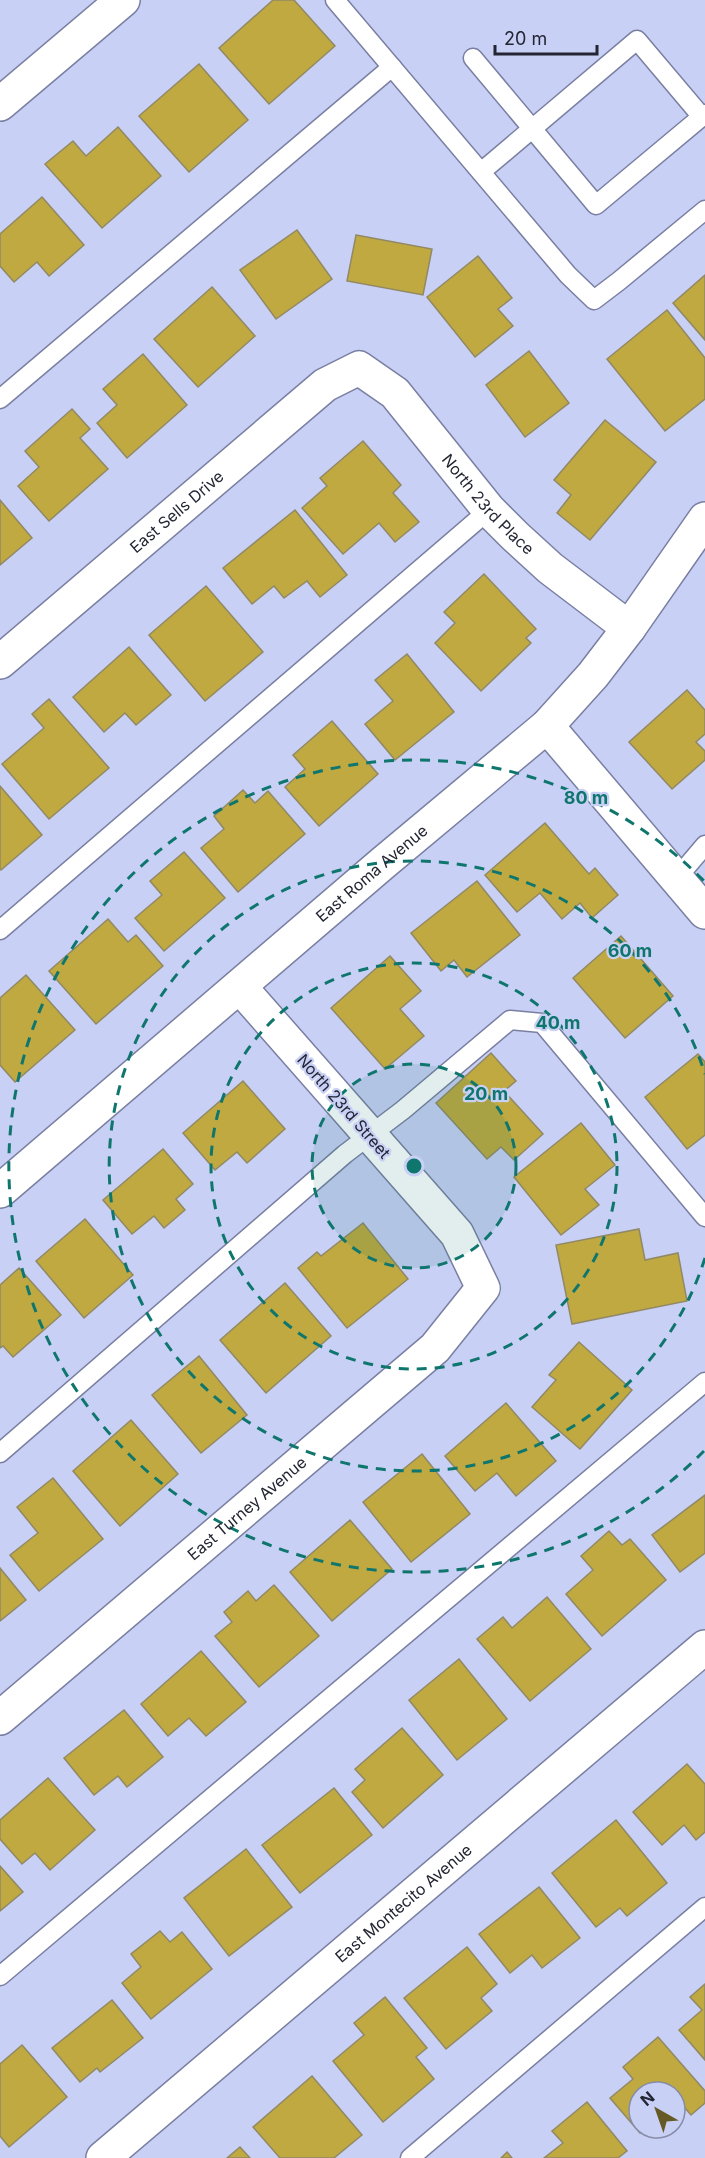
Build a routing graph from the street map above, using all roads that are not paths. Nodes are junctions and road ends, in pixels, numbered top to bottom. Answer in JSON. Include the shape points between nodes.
{"nodes":[{"id":1,"x":123,"y":0,"type":"edge"},
{"id":2,"x":335,"y":0,"type":"edge"},
{"id":3,"x":473,"y":58,"type":"dead end"},
{"id":4,"x":392,"y":67,"type":"junction"},
{"id":5,"x":0,"y":104,"type":"edge"},
{"id":6,"x":703,"y":115,"type":"edge"},
{"id":7,"x":532,"y":128,"type":"junction"},
{"id":8,"x":481,"y":172,"type":"junction"},
{"id":9,"x":705,"y":210,"type":"edge"},
{"id":10,"x":359,"y":368,"type":"joint"},
{"id":11,"x":0,"y":399,"type":"edge"},
{"id":12,"x":489,"y":510,"type":"junction"},
{"id":13,"x":705,"y":519,"type":"edge"},
{"id":14,"x":629,"y":628,"type":"junction"},
{"id":15,"x":0,"y":662,"type":"edge"},
{"id":16,"x":547,"y":726,"type":"junction"},
{"id":17,"x":705,"y":845,"type":"edge"},
{"id":18,"x":676,"y":878,"type":"junction"},
{"id":19,"x":705,"y":912,"type":"edge"},
{"id":20,"x":0,"y":930,"type":"edge"},
{"id":21,"x":240,"y":987,"type":"junction"},
{"id":22,"x":369,"y":1134,"type":"junction"},
{"id":23,"x":0,"y":1191,"type":"edge"},
{"id":24,"x":705,"y":1218,"type":"edge"},
{"id":25,"x":483,"y":1288,"type":"joint"},
{"id":26,"x":705,"y":1382,"type":"edge"},
{"id":27,"x":0,"y":1453,"type":"edge"},
{"id":28,"x":705,"y":1647,"type":"edge"},
{"id":29,"x":0,"y":1718,"type":"edge"},
{"id":30,"x":705,"y":1906,"type":"edge"},
{"id":31,"x":0,"y":1976,"type":"edge"},
{"id":32,"x":103,"y":2158,"type":"edge"},
{"id":33,"x":410,"y":2158,"type":"edge"}],
"edges":[{"from":1,"to":5,"type":"street"},
{"from":2,"to":4,"type":"lane"},
{"from":3,"to":7,"type":"lane"},
{"from":4,"to":8,"type":"lane"},
{"from":4,"to":11,"type":"lane"},
{"from":6,"to":7,"type":"lane","via":[[637,40]]},
{"from":6,"to":7,"type":"lane","via":[[596,205]]},
{"from":7,"to":8,"type":"lane"},
{"from":8,"to":9,"type":"lane","via":[[594,300]]},
{"from":10,"to":12,"type":"street","name":"North 23rd Place","via":[[395,393]]},
{"from":10,"to":15,"type":"street","name":"East Sells Drive","via":[[325,385]]},
{"from":12,"to":14,"type":"street","name":"North 23rd Place","via":[[550,568]]},
{"from":12,"to":20,"type":"lane"},
{"from":13,"to":14,"type":"street","name":"East Roma Avenue"},
{"from":14,"to":16,"type":"street","name":"East Roma Avenue"},
{"from":16,"to":18,"type":"street"},
{"from":16,"to":21,"type":"street","name":"East Roma Avenue"},
{"from":17,"to":18,"type":"lane"},
{"from":18,"to":19,"type":"street"},
{"from":21,"to":22,"type":"street","name":"North 23rd Street"},
{"from":21,"to":23,"type":"street","name":"East Roma Avenue"},
{"from":22,"to":24,"type":"lane","via":[[510,1020],[542,1023]]},
{"from":22,"to":25,"type":"street","name":"North 23rd Street","via":[[457,1234]]},
{"from":22,"to":27,"type":"lane"},
{"from":25,"to":29,"type":"street","name":"East Turney Avenue","via":[[435,1348]]},
{"from":26,"to":31,"type":"lane"},
{"from":28,"to":32,"type":"street","name":"East Montecito Avenue"},
{"from":30,"to":33,"type":"lane"}]}
